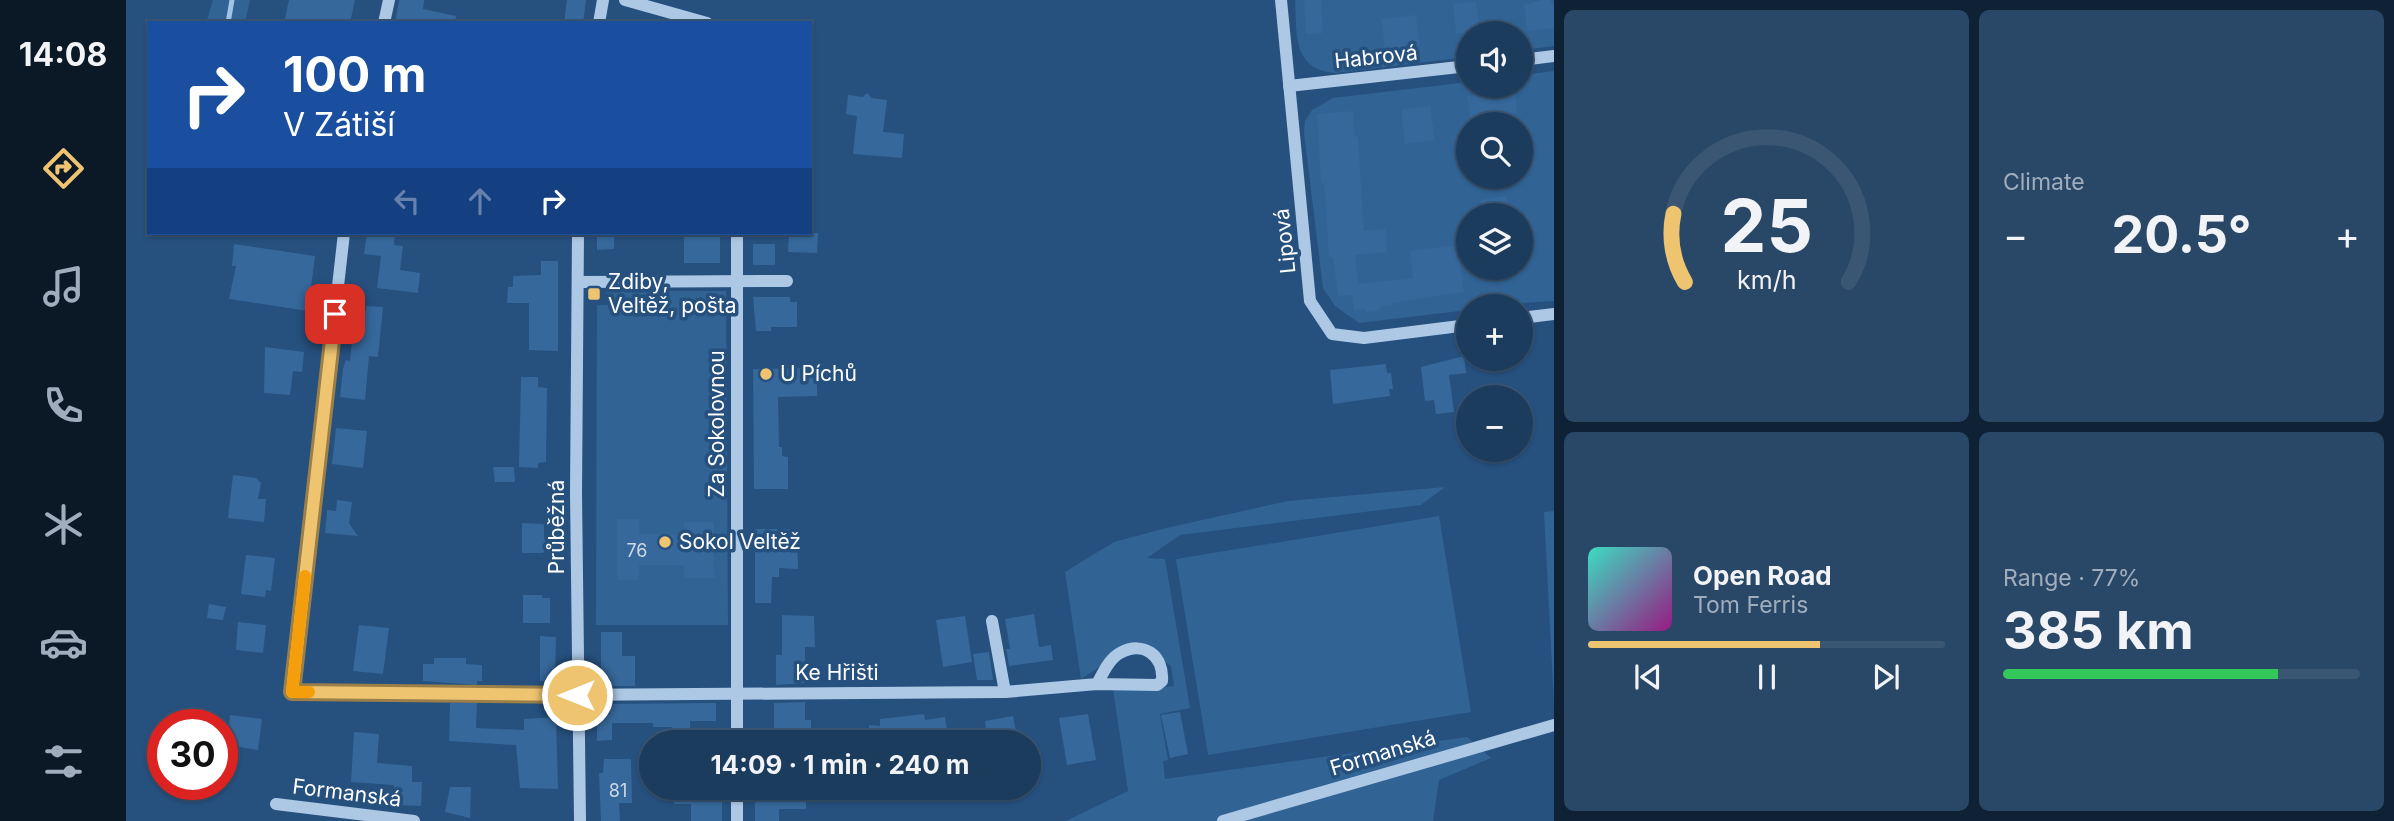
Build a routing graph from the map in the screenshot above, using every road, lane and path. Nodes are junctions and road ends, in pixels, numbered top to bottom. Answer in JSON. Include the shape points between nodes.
{"nodes":[{"id":1,"x":389,"y":0,"type":"edge"},
{"id":2,"x":603,"y":0,"type":"edge"},
{"id":3,"x":625,"y":0,"type":"edge"},
{"id":4,"x":1281,"y":0,"type":"edge"},
{"id":5,"x":384,"y":21,"type":"edge"},
{"id":6,"x":599,"y":21,"type":"edge"},
{"id":7,"x":700,"y":21,"type":"edge"},
{"id":8,"x":1554,"y":56,"type":"edge"},
{"id":9,"x":1533,"y":59,"type":"edge"},
{"id":10,"x":1456,"y":67,"type":"edge"},
{"id":11,"x":1289,"y":86,"type":"junction"},
{"id":12,"x":344,"y":235,"type":"edge"},
{"id":13,"x":578,"y":235,"type":"edge"},
{"id":14,"x":737,"y":235,"type":"edge"},
{"id":15,"x":736,"y":279,"type":"junction"},
{"id":16,"x":786,"y":281,"type":"dead end"},
{"id":17,"x":579,"y":282,"type":"junction"},
{"id":18,"x":1554,"y":314,"type":"edge"},
{"id":19,"x":1533,"y":317,"type":"edge"},
{"id":20,"x":1456,"y":326,"type":"edge"},
{"id":21,"x":992,"y":621,"type":"dead end"},
{"id":22,"x":1097,"y":684,"type":"junction"},
{"id":23,"x":738,"y":692,"type":"junction"},
{"id":24,"x":1005,"y":692,"type":"junction"},
{"id":25,"x":577,"y":695,"type":"junction"},
{"id":26,"x":1554,"y":725,"type":"edge"},
{"id":27,"x":737,"y":730,"type":"edge"},
{"id":28,"x":737,"y":800,"type":"edge"},
{"id":29,"x":276,"y":804,"type":"dead end"},
{"id":30,"x":414,"y":821,"type":"edge"},
{"id":31,"x":580,"y":821,"type":"edge"},
{"id":32,"x":737,"y":821,"type":"edge"},
{"id":33,"x":1223,"y":821,"type":"edge"}],
"edges":[{"from":1,"to":5,"type":"street"},
{"from":2,"to":6,"type":"street"},
{"from":3,"to":7,"type":"street"},
{"from":4,"to":11,"type":"street","name":"Lipová"},
{"from":8,"to":9,"type":"street"},
{"from":10,"to":11,"type":"street","name":"Habrová"},
{"from":11,"to":20,"type":"street","name":"Lipová","via":[[1310,301],[1332,334],[1364,338]]},
{"from":12,"to":25,"type":"street","name":"Ke Hřišti","via":[[292,692]]},
{"from":13,"to":17,"type":"street","name":"Průběžná"},
{"from":14,"to":15,"type":"street","name":"Za Sokolovnou"},
{"from":15,"to":16,"type":"street"},
{"from":15,"to":17,"type":"street"},
{"from":15,"to":23,"type":"street","name":"Za Sokolovnou"},
{"from":17,"to":25,"type":"street","name":"Průběžná"},
{"from":18,"to":19,"type":"street"},
{"from":21,"to":24,"type":"street"},
{"from":22,"to":22,"type":"street","name":"Ke Hřišti","via":[[1157,685],[1163,667],[1153,652],[1139,647],[1118,653]]},
{"from":22,"to":24,"type":"street","name":"Ke Hřišti"},
{"from":23,"to":24,"type":"street","name":"Ke Hřišti"},
{"from":23,"to":25,"type":"street","name":"Ke Hřišti"},
{"from":23,"to":27,"type":"street","name":"Za Sokolovnou"},
{"from":25,"to":31,"type":"street","name":"Průběžná"},
{"from":26,"to":33,"type":"street","name":"Formanská"},
{"from":28,"to":32,"type":"street"},
{"from":29,"to":30,"type":"street","name":"Formanská"}]}
